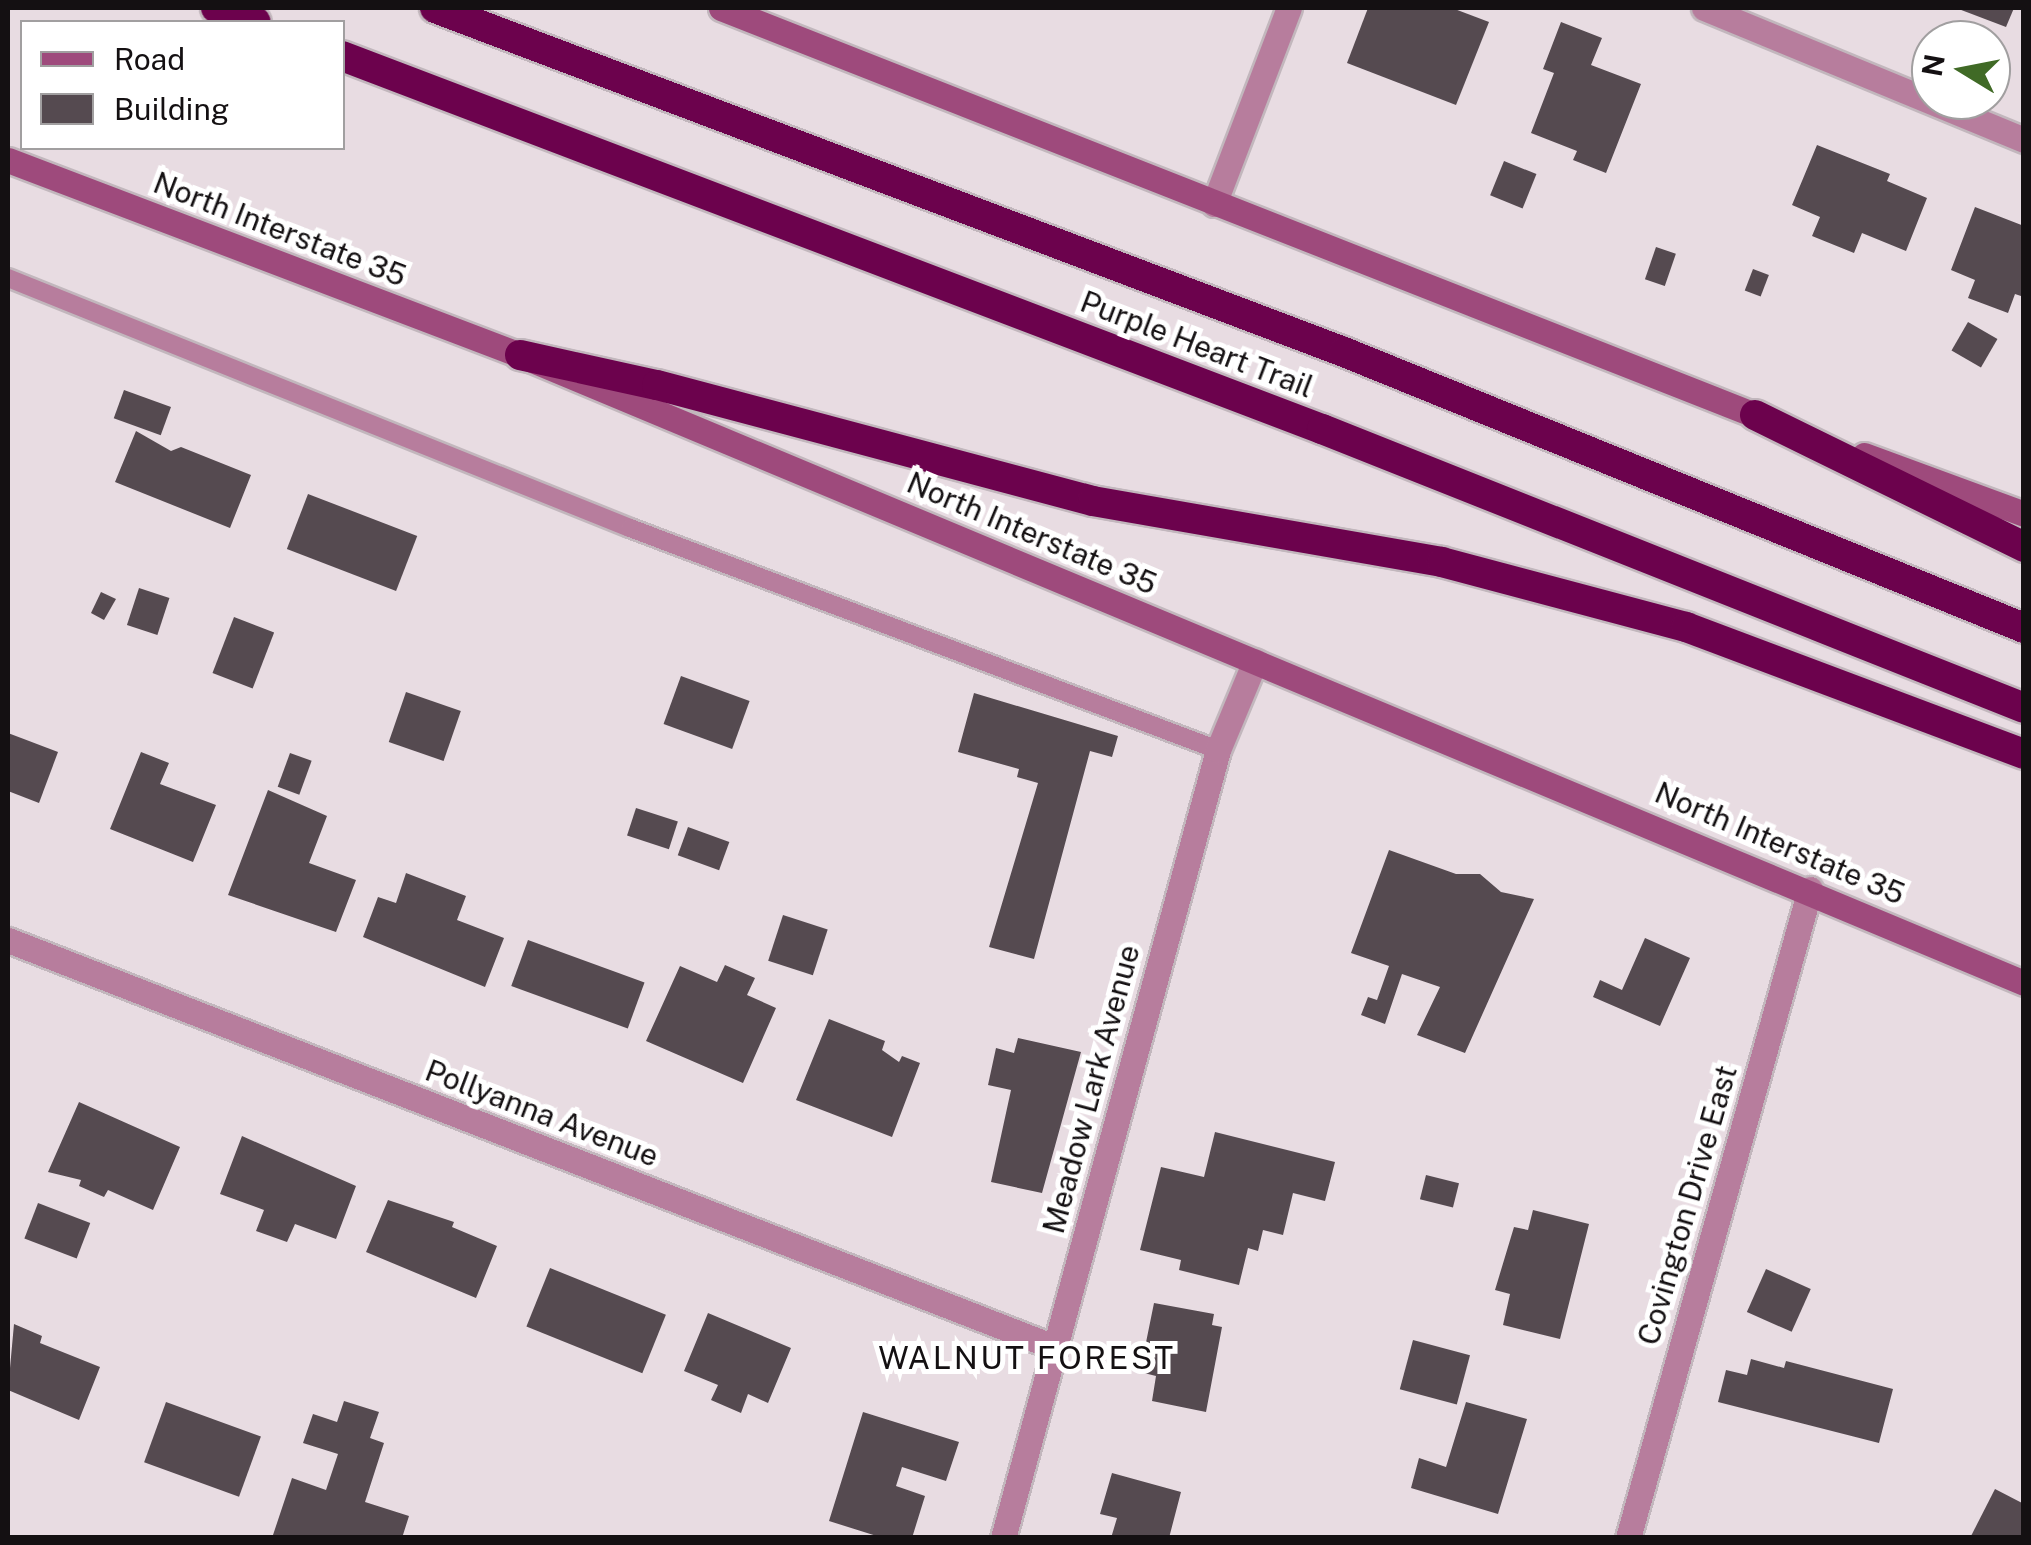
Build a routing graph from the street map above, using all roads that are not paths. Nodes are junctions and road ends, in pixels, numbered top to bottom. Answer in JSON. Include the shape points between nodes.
{"nodes":[{"id":1,"x":216,"y":8,"type":"edge"},
{"id":2,"x":435,"y":8,"type":"edge"},
{"id":3,"x":721,"y":8,"type":"edge"},
{"id":4,"x":1289,"y":8,"type":"edge"},
{"id":5,"x":1704,"y":8,"type":"edge"},
{"id":6,"x":250,"y":20,"type":"edge"},
{"id":7,"x":345,"y":57,"type":"edge"},
{"id":8,"x":2024,"y":140,"type":"edge"},
{"id":9,"x":8,"y":160,"type":"edge"},
{"id":10,"x":1214,"y":204,"type":"junction"},
{"id":11,"x":8,"y":278,"type":"edge"},
{"id":12,"x":520,"y":355,"type":"junction"},
{"id":13,"x":1755,"y":415,"type":"junction"},
{"id":14,"x":2024,"y":514,"type":"edge"},
{"id":15,"x":2024,"y":548,"type":"edge"},
{"id":16,"x":2024,"y":628,"type":"edge"},
{"id":17,"x":1256,"y":661,"type":"junction"},
{"id":18,"x":2024,"y":708,"type":"edge"},
{"id":19,"x":1218,"y":750,"type":"junction"},
{"id":20,"x":2024,"y":754,"type":"edge"},
{"id":21,"x":1810,"y":889,"type":"junction"},
{"id":22,"x":8,"y":940,"type":"edge"},
{"id":23,"x":2024,"y":984,"type":"edge"},
{"id":24,"x":1054,"y":1347,"type":"junction"},
{"id":25,"x":1629,"y":1537,"type":"edge"},
{"id":26,"x":1003,"y":1538,"type":"edge"}],
"edges":[{"from":1,"to":6,"type":"highway"},
{"from":2,"to":16,"type":"highway","name":"Purple Heart Trail","via":[[1344,352]]},
{"from":3,"to":10,"type":"main road"},
{"from":4,"to":10,"type":"street"},
{"from":5,"to":8,"type":"street"},
{"from":7,"to":18,"type":"highway","name":"Purple Heart Trail","via":[[1322,429]]},
{"from":9,"to":12,"type":"main road","name":"North Interstate 35"},
{"from":10,"to":13,"type":"main road"},
{"from":11,"to":19,"type":"lane","via":[[630,528]]},
{"from":12,"to":17,"type":"main road","name":"North Interstate 35"},
{"from":12,"to":20,"type":"highway","via":[[1093,501],[1460,566],[1686,626]]},
{"from":13,"to":14,"type":"main road"},
{"from":13,"to":15,"type":"highway"},
{"from":17,"to":19,"type":"street","name":"Meadow Lark Avenue"},
{"from":17,"to":21,"type":"main road","name":"North Interstate 35"},
{"from":19,"to":24,"type":"street","name":"Meadow Lark Avenue"},
{"from":21,"to":23,"type":"main road","name":"North Interstate 35"},
{"from":21,"to":25,"type":"street","name":"Covington Drive East"},
{"from":22,"to":24,"type":"street","name":"Pollyanna Avenue"},
{"from":24,"to":26,"type":"street","name":"Meadow Lark Avenue"}]}
